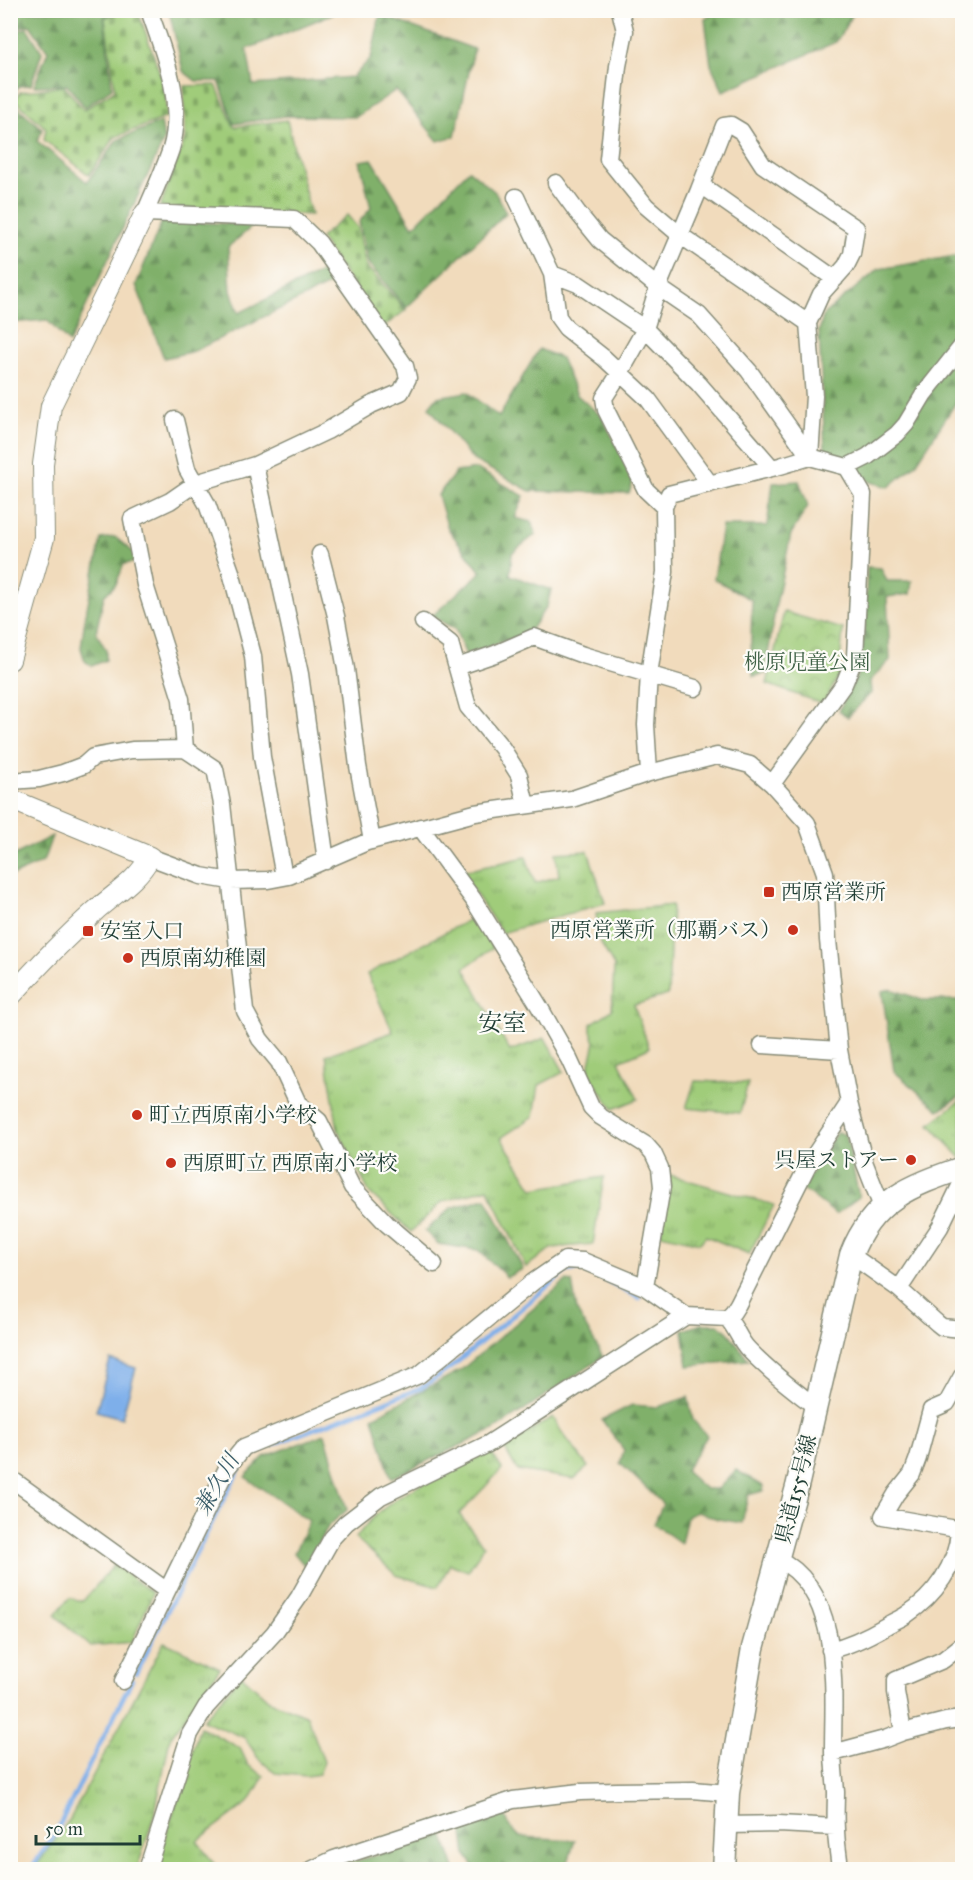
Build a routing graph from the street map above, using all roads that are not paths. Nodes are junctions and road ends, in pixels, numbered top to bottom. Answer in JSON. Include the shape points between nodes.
{"nodes":[{"id":1,"x":149,"y":10,"type":"edge"},
{"id":2,"x":620,"y":10,"type":"edge"},
{"id":3,"x":556,"y":183,"type":"dead end"},
{"id":4,"x":699,"y":190,"type":"junction"},
{"id":5,"x":516,"y":196,"type":"dead end"},
{"id":6,"x":145,"y":213,"type":"junction"},
{"id":7,"x":680,"y":235,"type":"junction"},
{"id":8,"x":552,"y":274,"type":"junction"},
{"id":9,"x":835,"y":279,"type":"junction"},
{"id":10,"x":658,"y":287,"type":"junction"},
{"id":11,"x":808,"y":323,"type":"junction"},
{"id":12,"x":645,"y":329,"type":"junction"},
{"id":13,"x":963,"y":345,"type":"edge"},
{"id":14,"x":620,"y":373,"type":"junction"},
{"id":15,"x":175,"y":420,"type":"dead end"},
{"id":16,"x":810,"y":457,"type":"junction"},
{"id":17,"x":255,"y":465,"type":"junction"},
{"id":18,"x":847,"y":467,"type":"junction"},
{"id":19,"x":772,"y":468,"type":"junction"},
{"id":20,"x":196,"y":483,"type":"junction"},
{"id":21,"x":710,"y":484,"type":"junction"},
{"id":22,"x":664,"y":507,"type":"junction"},
{"id":23,"x":320,"y":554,"type":"dead end"},
{"id":24,"x":423,"y":622,"type":"dead end"},
{"id":25,"x":10,"y":660,"type":"edge"},
{"id":26,"x":457,"y":668,"type":"junction"},
{"id":27,"x":649,"y":674,"type":"junction"},
{"id":28,"x":695,"y":688,"type":"dead end"},
{"id":29,"x":185,"y":749,"type":"junction"},
{"id":30,"x":649,"y":773,"type":"junction"},
{"id":31,"x":10,"y":781,"type":"edge"},
{"id":32,"x":772,"y":784,"type":"junction"},
{"id":33,"x":10,"y":799,"type":"edge"},
{"id":34,"x":526,"y":806,"type":"junction"},
{"id":35,"x":420,"y":827,"type":"junction"},
{"id":36,"x":372,"y":841,"type":"junction"},
{"id":37,"x":150,"y":857,"type":"junction"},
{"id":38,"x":326,"y":861,"type":"junction"},
{"id":39,"x":284,"y":878,"type":"junction"},
{"id":40,"x":230,"y":881,"type":"junction"},
{"id":41,"x":10,"y":997,"type":"edge"},
{"id":42,"x":762,"y":1045,"type":"dead end"},
{"id":43,"x":839,"y":1050,"type":"junction"},
{"id":44,"x":849,"y":1103,"type":"junction"},
{"id":45,"x":963,"y":1168,"type":"edge"},
{"id":46,"x":963,"y":1182,"type":"edge"},
{"id":47,"x":882,"y":1207,"type":"junction"},
{"id":48,"x":851,"y":1255,"type":"junction"},
{"id":49,"x":434,"y":1264,"type":"dead end"},
{"id":50,"x":645,"y":1287,"type":"junction"},
{"id":51,"x":899,"y":1289,"type":"junction"},
{"id":52,"x":686,"y":1316,"type":"junction"},
{"id":53,"x":727,"y":1318,"type":"junction"},
{"id":54,"x":963,"y":1329,"type":"edge"},
{"id":55,"x":963,"y":1376,"type":"edge"},
{"id":56,"x":816,"y":1407,"type":"junction"},
{"id":57,"x":10,"y":1478,"type":"edge"},
{"id":58,"x":961,"y":1530,"type":"edge"},
{"id":59,"x":778,"y":1559,"type":"junction"},
{"id":60,"x":167,"y":1591,"type":"junction"},
{"id":61,"x":963,"y":1645,"type":"edge"},
{"id":62,"x":830,"y":1650,"type":"junction"},
{"id":63,"x":123,"y":1681,"type":"dead end"},
{"id":64,"x":963,"y":1719,"type":"edge"},
{"id":65,"x":903,"y":1732,"type":"junction"},
{"id":66,"x":833,"y":1753,"type":"junction"},
{"id":67,"x":728,"y":1793,"type":"junction"},
{"id":68,"x":726,"y":1825,"type":"junction"},
{"id":69,"x":835,"y":1827,"type":"junction"},
{"id":70,"x":147,"y":1869,"type":"edge"},
{"id":71,"x":311,"y":1869,"type":"edge"},
{"id":72,"x":724,"y":1869,"type":"edge"},
{"id":73,"x":840,"y":1869,"type":"edge"}],
"edges":[{"from":1,"to":6,"type":"street","via":[[172,82],[175,128]]},
{"from":2,"to":7,"type":"street","via":[[625,31],[608,159],[646,206]]},
{"from":3,"to":10,"type":"street","via":[[600,240]]},
{"from":4,"to":7,"type":"street"},
{"from":4,"to":9,"type":"street","via":[[707,189]]},
{"from":4,"to":9,"type":"street","via":[[724,126],[731,125],[741,131],[763,165],[856,228],[852,254]]},
{"from":5,"to":8,"type":"street"},
{"from":6,"to":17,"type":"street","via":[[294,219],[319,243],[405,366],[408,378],[401,392]]},
{"from":6,"to":25,"type":"street","via":[[51,406],[43,464],[44,538]]},
{"from":7,"to":10,"type":"street"},
{"from":7,"to":11,"type":"street"},
{"from":8,"to":12,"type":"street","via":[[578,284]]},
{"from":8,"to":14,"type":"street","via":[[558,317]]},
{"from":9,"to":11,"type":"street","via":[[821,294]]},
{"from":10,"to":12,"type":"street"},
{"from":10,"to":16,"type":"street","via":[[699,315],[749,371]]},
{"from":11,"to":16,"type":"street","via":[[814,396]]},
{"from":12,"to":14,"type":"street"},
{"from":12,"to":19,"type":"street"},
{"from":13,"to":18,"type":"street","via":[[897,434]]},
{"from":14,"to":21,"type":"street","via":[[648,399]]},
{"from":14,"to":22,"type":"street","via":[[604,398],[606,410],[646,490]]},
{"from":15,"to":20,"type":"street","via":[[187,469]]},
{"from":16,"to":18,"type":"street"},
{"from":16,"to":19,"type":"street"},
{"from":17,"to":20,"type":"street"},
{"from":17,"to":38,"type":"street","via":[[300,674]]},
{"from":18,"to":32,"type":"street","via":[[863,494],[855,657],[844,684]]},
{"from":19,"to":21,"type":"street"},
{"from":20,"to":29,"type":"street","via":[[132,519],[146,585],[181,699]]},
{"from":20,"to":39,"type":"street","via":[[231,572],[253,656],[262,757]]},
{"from":21,"to":22,"type":"street","via":[[669,494]]},
{"from":22,"to":27,"type":"street","via":[[665,572]]},
{"from":23,"to":36,"type":"street","via":[[346,669]]},
{"from":24,"to":26,"type":"street","via":[[450,643]]},
{"from":26,"to":27,"type":"street","via":[[534,637],[583,656]]},
{"from":26,"to":34,"type":"street","via":[[468,707],[519,776]]},
{"from":27,"to":28,"type":"street"},
{"from":27,"to":30,"type":"street"},
{"from":29,"to":31,"type":"street","via":[[132,750],[93,757],[63,773]]},
{"from":29,"to":40,"type":"street","via":[[215,769]]},
{"from":30,"to":32,"type":"street","via":[[717,756],[750,765]]},
{"from":30,"to":34,"type":"street","via":[[572,798]]},
{"from":32,"to":43,"type":"street","via":[[807,823],[825,873]]},
{"from":33,"to":37,"type":"street"},
{"from":34,"to":35,"type":"street","via":[[475,813]]},
{"from":35,"to":36,"type":"street"},
{"from":35,"to":50,"type":"street","via":[[497,938],[569,1059],[591,1107],[646,1145],[660,1168],[662,1187]]},
{"from":36,"to":38,"type":"street"},
{"from":37,"to":40,"type":"street","via":[[201,876]]},
{"from":37,"to":41,"type":"street","via":[[139,873],[95,910]]},
{"from":38,"to":39,"type":"street"},
{"from":39,"to":40,"type":"street"},
{"from":40,"to":49,"type":"street","via":[[245,1011],[260,1039],[279,1062],[298,1103],[319,1121],[352,1187],[387,1224]]},
{"from":42,"to":43,"type":"street"},
{"from":43,"to":44,"type":"street"},
{"from":44,"to":47,"type":"street","via":[[865,1164]]},
{"from":44,"to":53,"type":"street","via":[[808,1165],[738,1304]]},
{"from":45,"to":47,"type":"main road","name":"県道155号線","via":[[917,1185]]},
{"from":46,"to":51,"type":"street","via":[[940,1227]]},
{"from":47,"to":48,"type":"main road","name":"県道155号線","via":[[861,1232]]},
{"from":48,"to":51,"type":"street"},
{"from":48,"to":56,"type":"main road","name":"県道155号線"},
{"from":50,"to":52,"type":"street"},
{"from":50,"to":60,"type":"street","via":[[583,1261],[565,1260],[419,1375],[244,1447],[227,1468]]},
{"from":51,"to":54,"type":"street","via":[[942,1327]]},
{"from":52,"to":53,"type":"street"},
{"from":52,"to":70,"type":"street","via":[[488,1444],[381,1496],[346,1523],[332,1538],[274,1633],[206,1707],[190,1734]]},
{"from":53,"to":56,"type":"street","via":[[746,1347],[774,1375]]},
{"from":55,"to":58,"type":"street","via":[[947,1403],[931,1410],[912,1474],[883,1516]]},
{"from":56,"to":59,"type":"main road","name":"県道155号線"},
{"from":57,"to":60,"type":"street"},
{"from":58,"to":62,"type":"street","via":[[950,1569],[932,1592],[907,1614],[867,1638]]},
{"from":59,"to":62,"type":"street","via":[[799,1574],[812,1591]]},
{"from":59,"to":67,"type":"main road","name":"県道155号線","via":[[753,1648]]},
{"from":60,"to":63,"type":"street"},
{"from":61,"to":65,"type":"street","via":[[943,1660],[896,1680]]},
{"from":62,"to":66,"type":"street"},
{"from":64,"to":65,"type":"street"},
{"from":65,"to":66,"type":"street"},
{"from":66,"to":69,"type":"street"},
{"from":67,"to":68,"type":"main road","name":"県道155号線"},
{"from":67,"to":71,"type":"street","via":[[580,1792],[513,1800]]},
{"from":68,"to":69,"type":"street"},
{"from":68,"to":72,"type":"main road","name":"県道155号線"},
{"from":69,"to":73,"type":"street"}]}
